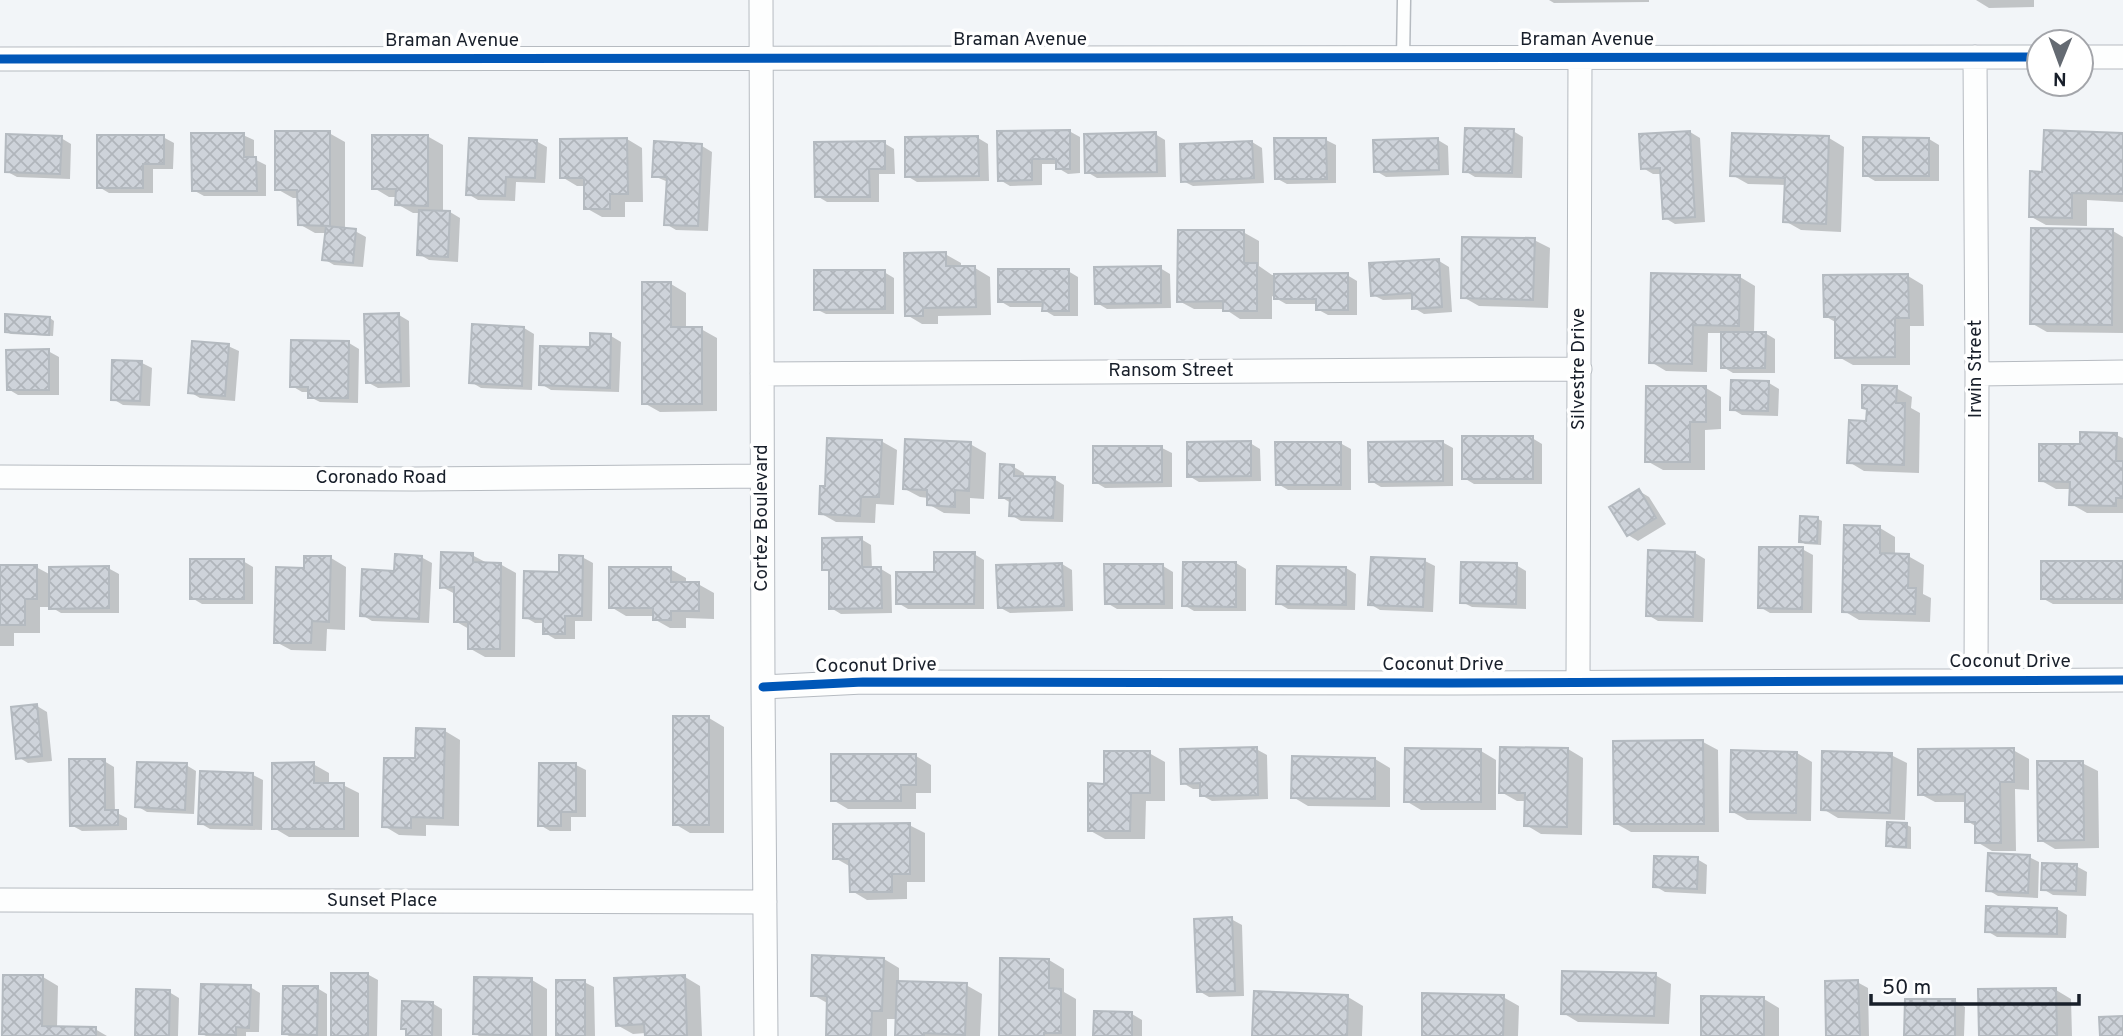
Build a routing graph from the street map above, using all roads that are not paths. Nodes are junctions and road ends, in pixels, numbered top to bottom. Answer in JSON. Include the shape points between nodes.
{"nodes":[{"id":1,"x":761,"y":0,"type":"edge"},
{"id":2,"x":1404,"y":0,"type":"edge"},
{"id":3,"x":760,"y":57,"type":"junction"},
{"id":4,"x":1975,"y":57,"type":"junction"},
{"id":5,"x":2025,"y":57,"type":"edge"},
{"id":6,"x":2095,"y":57,"type":"edge"},
{"id":7,"x":2123,"y":57,"type":"edge"},
{"id":8,"x":1403,"y":58,"type":"junction"},
{"id":9,"x":1580,"y":58,"type":"junction"},
{"id":10,"x":0,"y":59,"type":"edge"},
{"id":11,"x":1580,"y":369,"type":"junction"},
{"id":12,"x":2123,"y":372,"type":"edge"},
{"id":13,"x":762,"y":374,"type":"junction"},
{"id":14,"x":1977,"y":374,"type":"junction"},
{"id":15,"x":762,"y":476,"type":"junction"},
{"id":16,"x":0,"y":477,"type":"edge"},
{"id":17,"x":1976,"y":680,"type":"junction"},
{"id":18,"x":2123,"y":680,"type":"edge"},
{"id":19,"x":1578,"y":681,"type":"junction"},
{"id":20,"x":763,"y":687,"type":"junction"},
{"id":21,"x":0,"y":900,"type":"edge"},
{"id":22,"x":765,"y":902,"type":"junction"},
{"id":23,"x":766,"y":1036,"type":"edge"}],
"edges":[{"from":1,"to":3,"type":"street","name":"Cortez Boulevard"},
{"from":2,"to":8,"type":"lane"},
{"from":3,"to":8,"type":"street","name":"Braman Avenue"},
{"from":3,"to":10,"type":"street","name":"Braman Avenue"},
{"from":3,"to":13,"type":"street","name":"Cortez Boulevard"},
{"from":4,"to":5,"type":"street","name":"Braman Avenue"},
{"from":4,"to":9,"type":"street","name":"Braman Avenue"},
{"from":4,"to":14,"type":"street","name":"Irwin Street"},
{"from":6,"to":7,"type":"street"},
{"from":8,"to":9,"type":"street","name":"Braman Avenue"},
{"from":9,"to":11,"type":"street","name":"Silvestre Drive"},
{"from":11,"to":13,"type":"street","name":"Ransom Street"},
{"from":11,"to":19,"type":"street","name":"Silvestre Drive"},
{"from":12,"to":14,"type":"street"},
{"from":13,"to":15,"type":"street","name":"Cortez Boulevard"},
{"from":14,"to":17,"type":"street","name":"Irwin Street"},
{"from":15,"to":16,"type":"street","name":"Coronado Road"},
{"from":15,"to":20,"type":"street","name":"Cortez Boulevard"},
{"from":17,"to":18,"type":"street","name":"Coconut Drive"},
{"from":17,"to":19,"type":"street","name":"Coconut Drive"},
{"from":19,"to":20,"type":"street","name":"Coconut Drive","via":[[863,682]]},
{"from":20,"to":22,"type":"street","name":"Cortez Boulevard"},
{"from":21,"to":22,"type":"street","name":"Sunset Place"},
{"from":22,"to":23,"type":"street","name":"Cortez Boulevard"}]}
